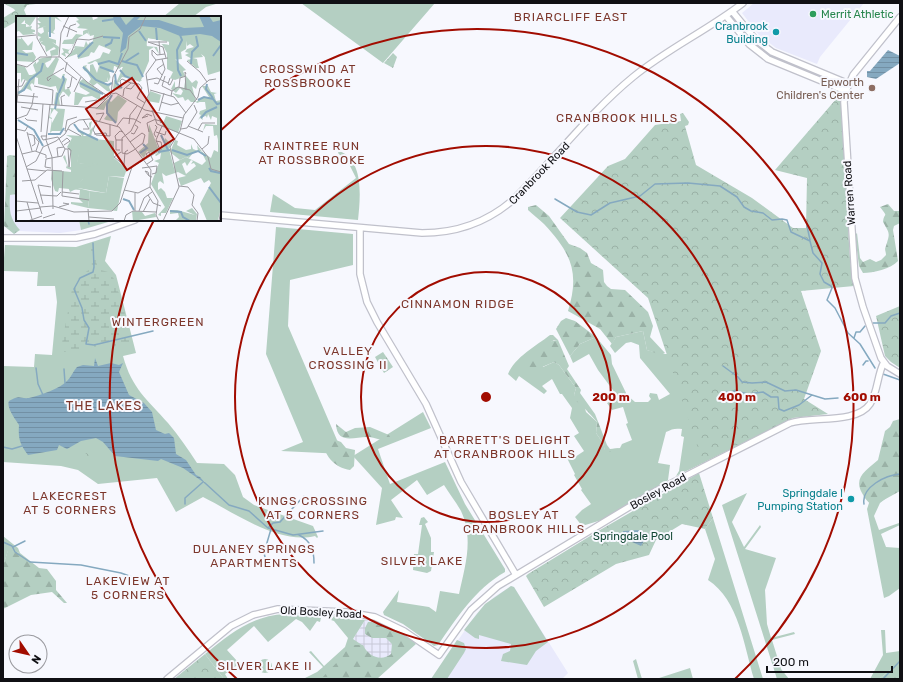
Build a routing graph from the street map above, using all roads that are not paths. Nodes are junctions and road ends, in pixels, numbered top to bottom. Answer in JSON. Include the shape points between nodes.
{"nodes":[{"id":1,"x":744,"y":3,"type":"edge"},
{"id":2,"x":732,"y":11,"type":"junction"},
{"id":3,"x":726,"y":16,"type":"junction"},
{"id":4,"x":900,"y":17,"type":"edge"},
{"id":5,"x":849,"y":84,"type":"junction"},
{"id":6,"x":846,"y":91,"type":"junction"},
{"id":7,"x":221,"y":215,"type":"edge"},
{"id":8,"x":132,"y":221,"type":"edge"},
{"id":9,"x":360,"y":228,"type":"junction"},
{"id":10,"x":3,"y":238,"type":"edge"},
{"id":11,"x":884,"y":362,"type":"junction"},
{"id":12,"x":900,"y":374,"type":"edge"},
{"id":13,"x":516,"y":575,"type":"junction"},
{"id":14,"x":440,"y":655,"type":"joint"},
{"id":15,"x":166,"y":679,"type":"edge"}],
"edges":[{"from":1,"to":2,"type":"street","name":"Cranbrook Road"},
{"from":2,"to":3,"type":"street","name":"Cranbrook Road"},
{"from":2,"to":5,"type":"street","via":[[755,39],[772,52]]},
{"from":3,"to":6,"type":"street","via":[[749,44],[768,59]]},
{"from":3,"to":9,"type":"street","name":"Cranbrook Road","via":[[657,59],[620,88],[526,188],[493,215],[466,227],[438,233]]},
{"from":4,"to":5,"type":"street","name":"Warren Road","via":[[860,66]]},
{"from":5,"to":6,"type":"street","name":"Warren Road"},
{"from":6,"to":11,"type":"street","name":"Warren Road","via":[[843,116],[854,270],[860,300]]},
{"from":7,"to":9,"type":"street","name":"Cranbrook Road"},
{"from":8,"to":10,"type":"street","via":[[76,238]]},
{"from":9,"to":13,"type":"street","via":[[360,274],[367,302],[426,404],[461,482]]},
{"from":11,"to":12,"type":"street"},
{"from":11,"to":13,"type":"street","name":"Bosley Road","via":[[872,401],[864,410],[847,416],[802,420],[785,425],[654,492]]},
{"from":13,"to":14,"type":"street","name":"Bosley Road","via":[[477,604]]},
{"from":14,"to":15,"type":"street","name":"Old Bosley Road","via":[[404,630],[375,617],[346,612],[278,609],[253,615],[231,626]]}]}
